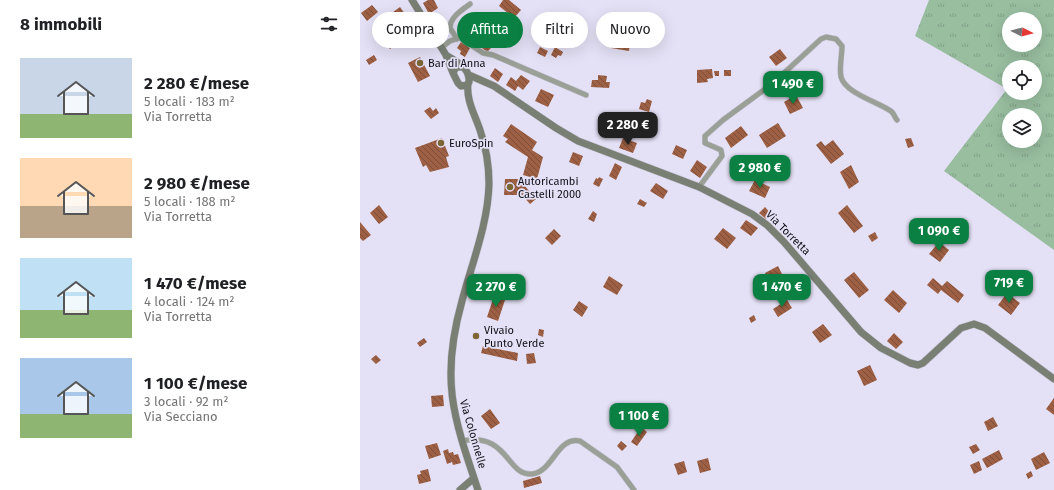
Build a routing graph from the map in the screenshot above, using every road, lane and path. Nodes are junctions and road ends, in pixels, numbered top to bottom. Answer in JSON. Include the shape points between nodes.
{"nodes":[{"id":1,"x":412,"y":0,"type":"edge"},
{"id":2,"x":470,"y":4,"type":"dead end"},
{"id":3,"x":419,"y":12,"type":"edge"},
{"id":4,"x":460,"y":12,"type":"edge"},
{"id":5,"x":457,"y":14,"type":"edge"},
{"id":6,"x":457,"y":37,"type":"edge"},
{"id":7,"x":441,"y":48,"type":"edge"},
{"id":8,"x":475,"y":48,"type":"edge"},
{"id":9,"x":446,"y":55,"type":"junction"},
{"id":10,"x":464,"y":67,"type":"junction"},
{"id":11,"x":453,"y":73,"type":"junction"},
{"id":12,"x":469,"y":75,"type":"junction"},
{"id":13,"x":465,"y":85,"type":"junction"},
{"id":14,"x":586,"y":95,"type":"dead end"},
{"id":15,"x":897,"y":120,"type":"dead end"},
{"id":16,"x":699,"y":187,"type":"junction"},
{"id":17,"x":1054,"y":378,"type":"edge"},
{"id":18,"x":462,"y":441,"type":"junction"},
{"id":19,"x":474,"y":478,"type":"junction"},
{"id":20,"x":460,"y":490,"type":"edge"},
{"id":21,"x":478,"y":490,"type":"edge"},
{"id":22,"x":634,"y":490,"type":"edge"}],
"edges":[{"from":1,"to":3,"type":"street"},
{"from":2,"to":4,"type":"street"},
{"from":5,"to":6,"type":"street","via":[[450,28]]},
{"from":7,"to":9,"type":"street"},
{"from":8,"to":14,"type":"street"},
{"from":9,"to":10,"type":"street"},
{"from":9,"to":11,"type":"street"},
{"from":10,"to":11,"type":"street","via":[[456,67]]},
{"from":10,"to":12,"type":"street"},
{"from":11,"to":13,"type":"street","via":[[458,83]]},
{"from":12,"to":13,"type":"street","name":"Via Colonnelle"},
{"from":12,"to":16,"type":"street","name":"Via Torretta","via":[[494,86],[574,138]]},
{"from":13,"to":18,"type":"street","name":"Via Colonnelle","via":[[486,150],[489,184],[483,226],[460,308],[451,353],[451,395]]},
{"from":15,"to":16,"type":"street","via":[[892,112],[845,84],[841,70],[842,46],[836,38],[826,37],[772,84],[705,136],[704,142],[721,150],[722,156]]},
{"from":16,"to":17,"type":"street","name":"Via Torretta","via":[[743,209],[767,225],[819,281],[857,328],[887,351],[910,363],[920,364],[961,328],[976,325],[992,332]]},
{"from":18,"to":19,"type":"street","name":"Via Colonnelle"},
{"from":18,"to":22,"type":"street","via":[[476,439],[489,442],[518,470],[530,474],[541,471],[569,442],[580,441],[617,467]]},
{"from":19,"to":20,"type":"street"},
{"from":19,"to":21,"type":"street","name":"Via Colonnelle"}]}
